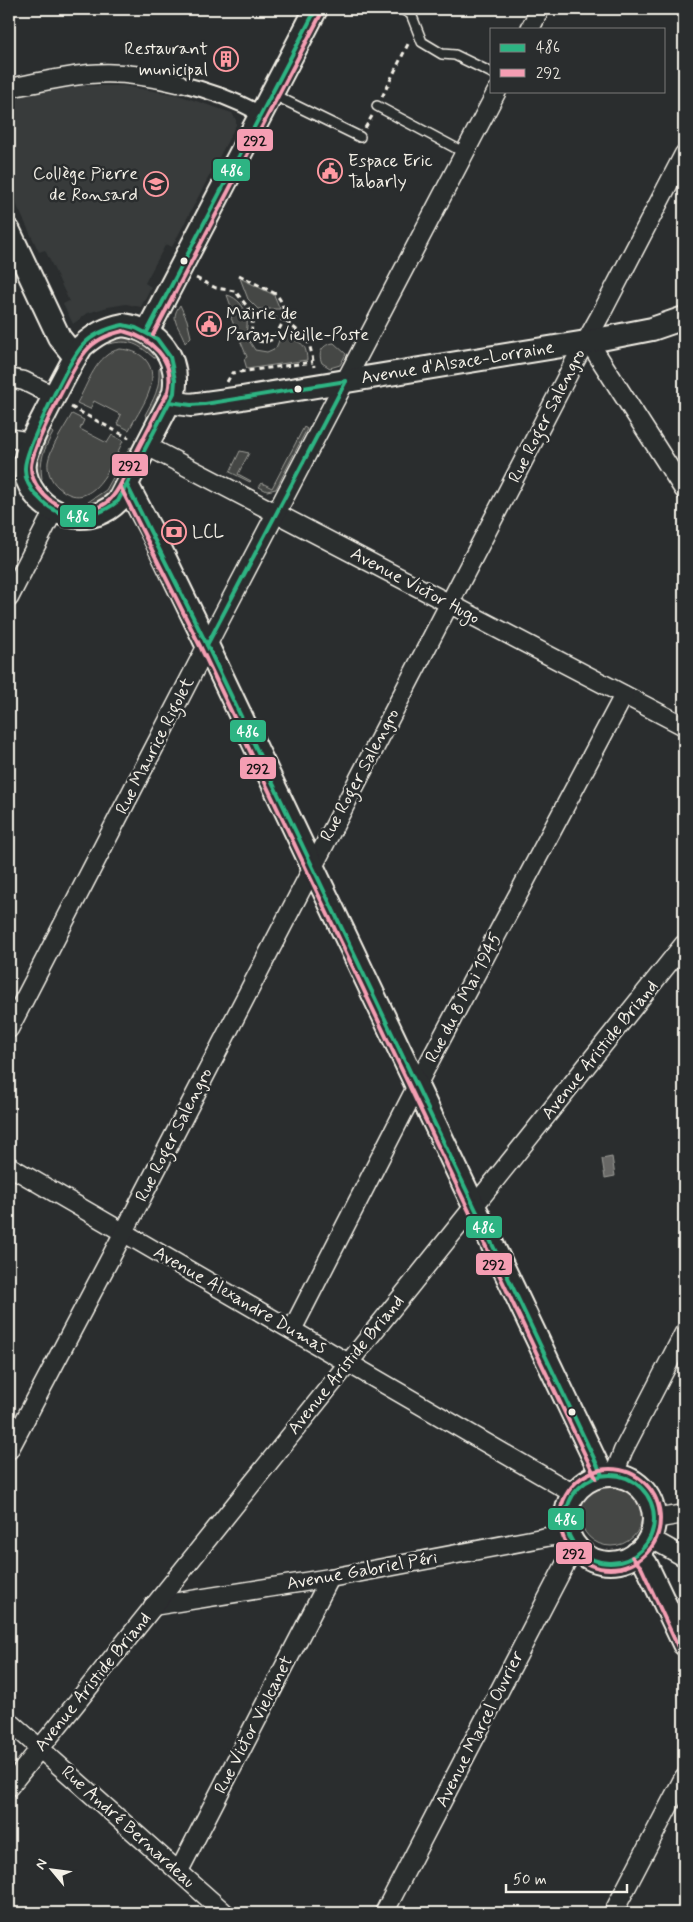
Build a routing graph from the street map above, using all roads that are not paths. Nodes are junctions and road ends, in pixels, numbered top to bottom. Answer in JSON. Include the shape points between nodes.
{"nodes":[{"id":1,"x":316,"y":9,"type":"edge"},
{"id":2,"x":401,"y":9,"type":"edge"},
{"id":3,"x":540,"y":9,"type":"edge"},
{"id":4,"x":530,"y":28,"type":"edge"},
{"id":5,"x":490,"y":72,"type":"edge"},
{"id":6,"x":178,"y":83,"type":"joint"},
{"id":7,"x":9,"y":88,"type":"edge"},
{"id":8,"x":496,"y":92,"type":"edge"},
{"id":9,"x":272,"y":94,"type":"junction"},
{"id":10,"x":377,"y":106,"type":"road end"},
{"id":11,"x":262,"y":114,"type":"junction"},
{"id":12,"x":360,"y":137,"type":"road end"},
{"id":13,"x":465,"y":153,"type":"junction"},
{"id":14,"x":684,"y":154,"type":"edge"},
{"id":15,"x":9,"y":231,"type":"edge"},
{"id":16,"x":684,"y":318,"type":"edge"},
{"id":17,"x":147,"y":332,"type":"junction"},
{"id":18,"x":586,"y":342,"type":"junction"},
{"id":19,"x":75,"y":357,"type":"junction"},
{"id":20,"x":9,"y":378,"type":"edge"},
{"id":21,"x":346,"y":381,"type":"junction"},
{"id":22,"x":170,"y":402,"type":"junction"},
{"id":23,"x":67,"y":404,"type":"junction"},
{"id":24,"x":9,"y":438,"type":"edge"},
{"id":25,"x":133,"y":440,"type":"junction"},
{"id":26,"x":31,"y":442,"type":"junction"},
{"id":27,"x":127,"y":485,"type":"junction"},
{"id":28,"x":684,"y":490,"type":"edge"},
{"id":29,"x":53,"y":512,"type":"junction"},
{"id":30,"x":277,"y":514,"type":"junction"},
{"id":31,"x":9,"y":598,"type":"edge"},
{"id":32,"x":450,"y":604,"type":"junction"},
{"id":33,"x":207,"y":645,"type":"junction"},
{"id":34,"x":624,"y":695,"type":"junction"},
{"id":35,"x":684,"y":726,"type":"edge"},
{"id":36,"x":313,"y":866,"type":"junction"},
{"id":37,"x":684,"y":944,"type":"edge"},
{"id":38,"x":9,"y":1030,"type":"edge"},
{"id":39,"x":418,"y":1087,"type":"junction"},
{"id":40,"x":9,"y":1166,"type":"edge"},
{"id":41,"x":474,"y":1205,"type":"junction"},
{"id":42,"x":124,"y":1232,"type":"junction"},
{"id":43,"x":292,"y":1330,"type":"junction"},
{"id":44,"x":684,"y":1332,"type":"edge"},
{"id":45,"x":348,"y":1363,"type":"junction"},
{"id":46,"x":9,"y":1450,"type":"edge"},
{"id":47,"x":608,"y":1475,"type":"junction"},
{"id":48,"x":574,"y":1494,"type":"junction"},
{"id":49,"x":684,"y":1514,"type":"edge"},
{"id":50,"x":647,"y":1537,"type":"junction"},
{"id":51,"x":574,"y":1542,"type":"junction"},
{"id":52,"x":684,"y":1557,"type":"edge"},
{"id":53,"x":330,"y":1578,"type":"junction"},
{"id":54,"x":154,"y":1606,"type":"junction"},
{"id":55,"x":684,"y":1644,"type":"edge"},
{"id":56,"x":9,"y":1721,"type":"edge"},
{"id":57,"x":40,"y":1749,"type":"junction"},
{"id":58,"x":684,"y":1777,"type":"edge"},
{"id":59,"x":9,"y":1787,"type":"edge"},
{"id":60,"x":178,"y":1872,"type":"junction"},
{"id":61,"x":224,"y":1913,"type":"edge"},
{"id":62,"x":384,"y":1913,"type":"edge"},
{"id":63,"x":613,"y":1913,"type":"edge"}],
"edges":[{"from":1,"to":9,"type":"street"},
{"from":2,"to":5,"type":"lane","via":[[411,14],[422,42],[442,54],[455,55]]},
{"from":3,"to":4,"type":"street"},
{"from":6,"to":7,"type":"street","via":[[156,77],[91,74]]},
{"from":6,"to":11,"type":"street","via":[[239,101]]},
{"from":8,"to":13,"type":"street","name":"Rue Maurice Rigolet"},
{"from":9,"to":11,"type":"street"},
{"from":9,"to":12,"type":"lane"},
{"from":10,"to":13,"type":"lane"},
{"from":11,"to":17,"type":"street"},
{"from":13,"to":21,"type":"street","name":"Rue Maurice Rigolet"},
{"from":14,"to":18,"type":"street","name":"Rue Roger Salengro"},
{"from":15,"to":19,"type":"street","via":[[60,337]]},
{"from":16,"to":18,"type":"street","name":"Avenue d'Alsace-Lorraine","via":[[652,329]]},
{"from":17,"to":19,"type":"street","via":[[135,327],[111,327],[95,335]]},
{"from":17,"to":22,"type":"street","via":[[163,343],[170,358],[176,383]]},
{"from":18,"to":21,"type":"street","name":"Avenue d'Alsace-Lorraine"},
{"from":18,"to":28,"type":"street"},
{"from":18,"to":32,"type":"street","name":"Rue Roger Salengro"},
{"from":19,"to":23,"type":"street"},
{"from":20,"to":23,"type":"street","via":[[24,381]]},
{"from":21,"to":22,"type":"street","name":"Avenue d'Alsace-Lorraine","via":[[205,404]]},
{"from":21,"to":30,"type":"street","name":"Rue Maurice Rigolet"},
{"from":22,"to":25,"type":"street"},
{"from":23,"to":26,"type":"street"},
{"from":24,"to":26,"type":"street"},
{"from":25,"to":27,"type":"street"},
{"from":25,"to":30,"type":"street","name":"Avenue Victor Hugo"},
{"from":26,"to":29,"type":"street","via":[[25,464],[26,480],[42,503]]},
{"from":27,"to":29,"type":"street","via":[[112,507],[96,514],[84,517]]},
{"from":27,"to":33,"type":"street"},
{"from":29,"to":31,"type":"street"},
{"from":30,"to":32,"type":"street","name":"Avenue Victor Hugo"},
{"from":30,"to":33,"type":"street","name":"Rue Maurice Rigolet"},
{"from":32,"to":34,"type":"street","name":"Avenue Victor Hugo"},
{"from":32,"to":36,"type":"street","name":"Rue Roger Salengro"},
{"from":33,"to":36,"type":"street"},
{"from":33,"to":38,"type":"street","name":"Rue Maurice Rigolet"},
{"from":34,"to":35,"type":"street","name":"Avenue Victor Hugo"},
{"from":34,"to":39,"type":"street","name":"Rue du 8 Mai 1945"},
{"from":36,"to":39,"type":"street"},
{"from":36,"to":42,"type":"street","name":"Rue Roger Salengro"},
{"from":37,"to":41,"type":"street","name":"Avenue Aristide Briand"},
{"from":39,"to":41,"type":"street"},
{"from":39,"to":43,"type":"street","name":"Rue du 8 Mai 1945"},
{"from":40,"to":42,"type":"street","name":"Avenue Alexandre Dumas"},
{"from":41,"to":45,"type":"street","name":"Avenue Aristide Briand"},
{"from":41,"to":47,"type":"street"},
{"from":42,"to":43,"type":"street","name":"Avenue Alexandre Dumas"},
{"from":42,"to":46,"type":"street","name":"Rue Roger Salengro"},
{"from":43,"to":45,"type":"street","name":"Avenue Alexandre Dumas"},
{"from":44,"to":47,"type":"street"},
{"from":45,"to":48,"type":"street","name":"Avenue Alexandre Dumas"},
{"from":45,"to":54,"type":"street","name":"Avenue Aristide Briand"},
{"from":47,"to":48,"type":"street","via":[[585,1483]]},
{"from":47,"to":50,"type":"street","via":[[627,1478],[648,1496],[653,1508]]},
{"from":48,"to":51,"type":"street","via":[[566,1515]]},
{"from":49,"to":50,"type":"street"},
{"from":50,"to":51,"type":"street","via":[[626,1560],[612,1562],[587,1556]]},
{"from":50,"to":52,"type":"street"},
{"from":50,"to":55,"type":"street","via":[[646,1564]]},
{"from":51,"to":53,"type":"street","name":"Avenue Gabriel Péri","via":[[552,1536]]},
{"from":51,"to":62,"type":"street","name":"Avenue Marcel Ouvrier"},
{"from":53,"to":54,"type":"street","name":"Avenue Gabriel Péri"},
{"from":53,"to":60,"type":"street","name":"Rue Victor Vielcanet"},
{"from":54,"to":57,"type":"street","name":"Avenue Aristide Briand"},
{"from":56,"to":57,"type":"street","name":"Rue André Bernardeau"},
{"from":57,"to":59,"type":"street","name":"Avenue Aristide Briand"},
{"from":57,"to":60,"type":"street","name":"Rue André Bernardeau"},
{"from":58,"to":63,"type":"street"},
{"from":60,"to":61,"type":"street","name":"Rue André Bernardeau"}]}
